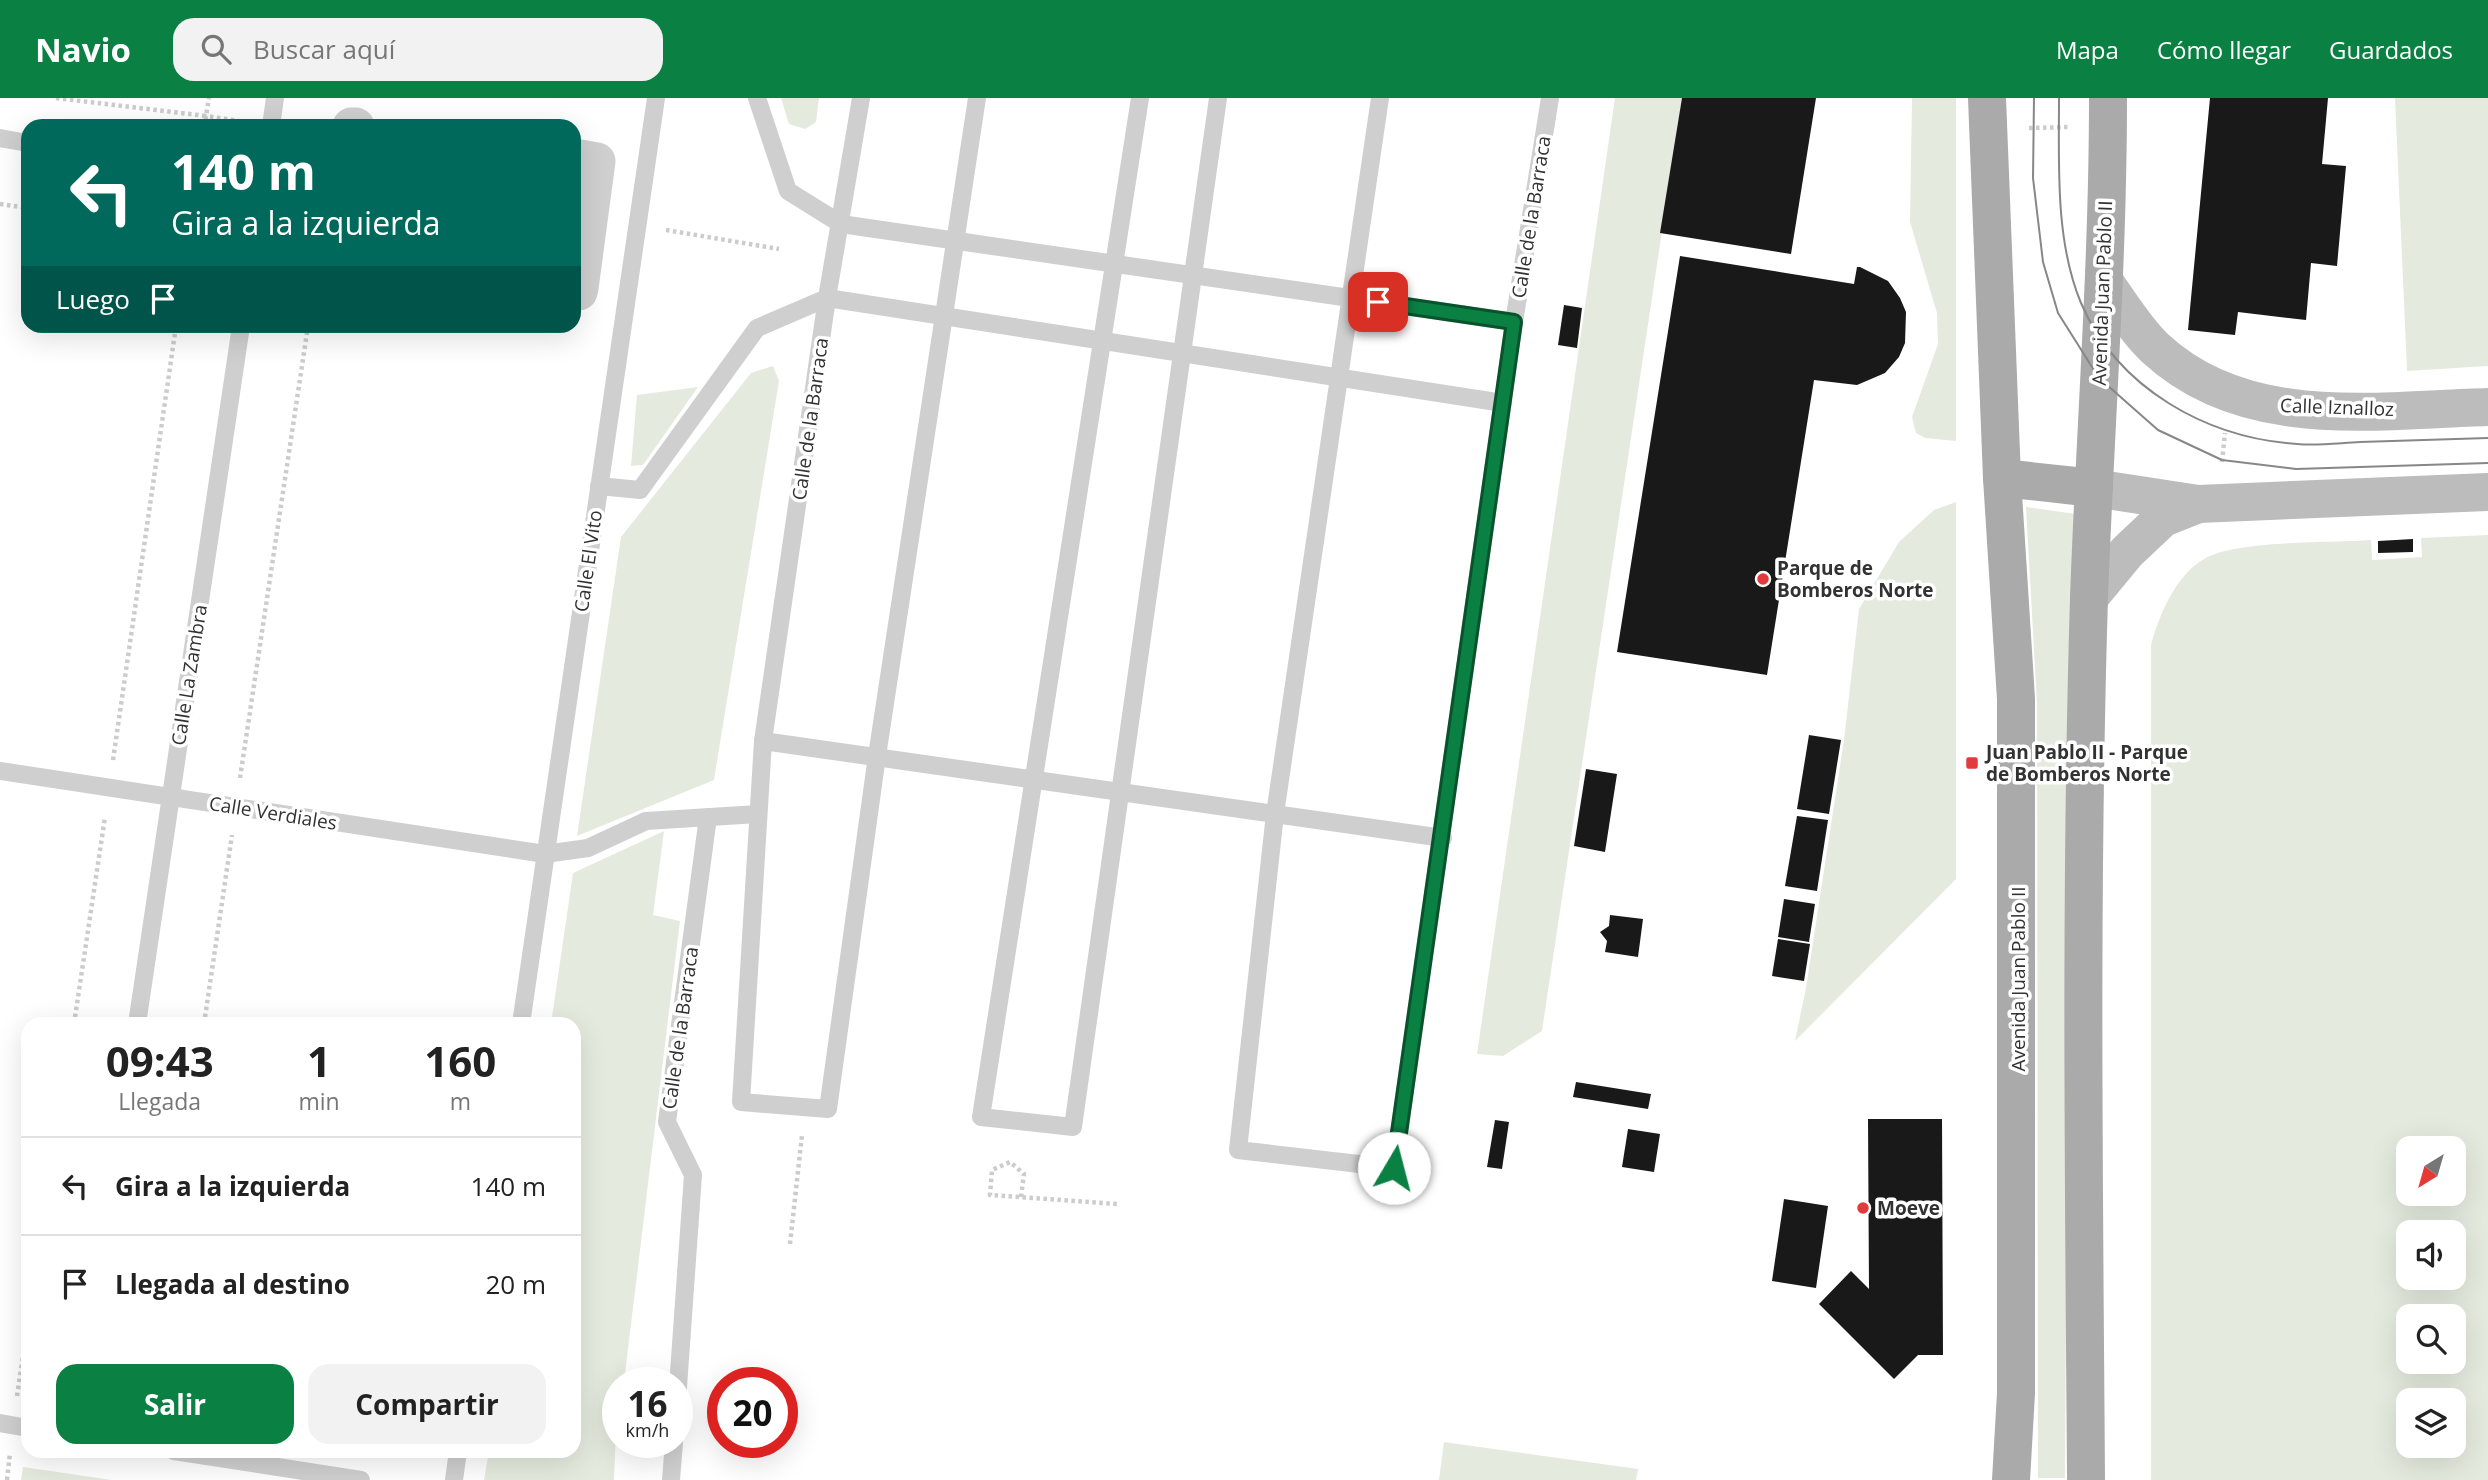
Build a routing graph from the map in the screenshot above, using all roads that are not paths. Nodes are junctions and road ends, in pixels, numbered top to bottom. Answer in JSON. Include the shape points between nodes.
{"nodes":[{"id":1,"x":275,"y":98,"type":"edge"},
{"id":2,"x":656,"y":98,"type":"edge"},
{"id":3,"x":757,"y":98,"type":"edge"},
{"id":4,"x":861,"y":98,"type":"edge"},
{"id":5,"x":977,"y":98,"type":"edge"},
{"id":6,"x":1140,"y":98,"type":"edge"},
{"id":7,"x":1217,"y":98,"type":"edge"},
{"id":8,"x":1380,"y":98,"type":"edge"},
{"id":9,"x":1550,"y":98,"type":"edge"},
{"id":10,"x":1987,"y":98,"type":"edge"},
{"id":11,"x":2108,"y":98,"type":"edge"},
{"id":12,"x":272,"y":119,"type":"edge"},
{"id":13,"x":0,"y":138,"type":"edge"},
{"id":14,"x":21,"y":142,"type":"edge"},
{"id":15,"x":581,"y":158,"type":"edge"},
{"id":16,"x":841,"y":223,"type":"junction"},
{"id":17,"x":956,"y":241,"type":"junction"},
{"id":18,"x":1114,"y":264,"type":"junction"},
{"id":19,"x":1191,"y":275,"type":"junction"},
{"id":20,"x":581,"y":281,"type":"edge"},
{"id":21,"x":2106,"y":284,"type":"junction"},
{"id":22,"x":827,"y":298,"type":"junction"},
{"id":23,"x":1351,"y":298,"type":"junction"},
{"id":24,"x":944,"y":316,"type":"junction"},
{"id":25,"x":1514,"y":322,"type":"junction"},
{"id":26,"x":240,"y":333,"type":"edge"},
{"id":27,"x":1102,"y":341,"type":"junction"},
{"id":28,"x":1180,"y":353,"type":"junction"},
{"id":29,"x":1339,"y":378,"type":"junction"},
{"id":30,"x":1503,"y":403,"type":"junction"},
{"id":31,"x":2488,"y":407,"type":"edge"},
{"id":32,"x":2002,"y":478,"type":"junction"},
{"id":33,"x":599,"y":486,"type":"junction"},
{"id":34,"x":2094,"y":488,"type":"junction"},
{"id":35,"x":2488,"y":492,"type":"edge"},
{"id":36,"x":2198,"y":505,"type":"junction"},
{"id":37,"x":2089,"y":598,"type":"junction"},
{"id":38,"x":762,"y":741,"type":"junction"},
{"id":39,"x":877,"y":756,"type":"junction"},
{"id":40,"x":0,"y":771,"type":"edge"},
{"id":41,"x":1034,"y":777,"type":"junction"},
{"id":42,"x":1119,"y":792,"type":"junction"},
{"id":43,"x":170,"y":797,"type":"junction"},
{"id":44,"x":758,"y":814,"type":"junction"},
{"id":45,"x":1275,"y":814,"type":"junction"},
{"id":46,"x":708,"y":817,"type":"junction"},
{"id":47,"x":1443,"y":838,"type":"junction"},
{"id":48,"x":545,"y":854,"type":"junction"},
{"id":49,"x":137,"y":1017,"type":"edge"},
{"id":50,"x":521,"y":1017,"type":"edge"},
{"id":51,"x":679,"y":1367,"type":"edge"},
{"id":52,"x":219,"y":1458,"type":"edge"},
{"id":53,"x":457,"y":1458,"type":"edge"},
{"id":54,"x":673,"y":1458,"type":"edge"},
{"id":55,"x":361,"y":1480,"type":"edge"},
{"id":56,"x":454,"y":1480,"type":"edge"},
{"id":57,"x":671,"y":1480,"type":"edge"},
{"id":58,"x":2011,"y":1480,"type":"edge"},
{"id":59,"x":2085,"y":1480,"type":"edge"}],
"edges":[{"from":1,"to":12,"type":"lane"},
{"from":2,"to":33,"type":"lane","name":"Calle El Vito"},
{"from":3,"to":16,"type":"lane","via":[[788,191]]},
{"from":4,"to":16,"type":"lane","name":"Calle de la Barraca"},
{"from":5,"to":17,"type":"lane"},
{"from":6,"to":18,"type":"lane"},
{"from":7,"to":19,"type":"lane"},
{"from":8,"to":23,"type":"lane"},
{"from":9,"to":25,"type":"lane","name":"Calle de la Barraca"},
{"from":10,"to":32,"type":"main road","name":"Avenida Juan Pablo II"},
{"from":11,"to":21,"type":"main road","name":"Avenida Juan Pablo II"},
{"from":13,"to":14,"type":"lane"},
{"from":15,"to":20,"type":"street","via":[[597,161]]},
{"from":16,"to":17,"type":"lane"},
{"from":16,"to":22,"type":"lane","name":"Calle de la Barraca"},
{"from":17,"to":18,"type":"lane"},
{"from":17,"to":24,"type":"lane"},
{"from":18,"to":19,"type":"lane"},
{"from":18,"to":27,"type":"lane"},
{"from":19,"to":23,"type":"lane"},
{"from":19,"to":28,"type":"lane"},
{"from":21,"to":31,"type":"main road","name":"Calle Iznalloz","via":[[2154,346],[2186,372],[2229,394],[2278,408],[2331,411]]},
{"from":21,"to":34,"type":"main road","name":"Avenida Juan Pablo II"},
{"from":22,"to":24,"type":"lane"},
{"from":22,"to":33,"type":"lane","via":[[757,328],[640,490]]},
{"from":22,"to":38,"type":"lane","name":"Calle de la Barraca"},
{"from":23,"to":25,"type":"lane"},
{"from":23,"to":29,"type":"lane"},
{"from":24,"to":27,"type":"lane"},
{"from":24,"to":39,"type":"lane"},
{"from":25,"to":30,"type":"lane","name":"Calle de la Barraca"},
{"from":26,"to":43,"type":"lane","name":"Calle La Zambra"},
{"from":27,"to":28,"type":"lane"},
{"from":27,"to":41,"type":"lane"},
{"from":28,"to":29,"type":"lane"},
{"from":28,"to":42,"type":"lane"},
{"from":29,"to":30,"type":"lane"},
{"from":29,"to":45,"type":"lane"},
{"from":30,"to":47,"type":"lane","name":"Calle de la Barraca"},
{"from":32,"to":34,"type":"main road"},
{"from":32,"to":58,"type":"main road","name":"Avenida Juan Pablo II","via":[[2016,699],[2018,885],[2016,1393]]},
{"from":33,"to":48,"type":"lane","name":"Calle El Vito"},
{"from":34,"to":36,"type":"main road"},
{"from":34,"to":37,"type":"main road","name":"Avenida Juan Pablo II"},
{"from":35,"to":36,"type":"main road"},
{"from":36,"to":37,"type":"main road","via":[[2163,518]]},
{"from":37,"to":59,"type":"main road","name":"Avenida Juan Pablo II","via":[[2083,892]]},
{"from":38,"to":39,"type":"lane"},
{"from":38,"to":44,"type":"lane","name":"Calle de la Barraca"},
{"from":39,"to":41,"type":"lane"},
{"from":39,"to":44,"type":"lane","name":"Calle de la Barraca","via":[[828,1109],[741,1102]]},
{"from":40,"to":43,"type":"lane","name":"Calle Verdiales"},
{"from":41,"to":42,"type":"lane"},
{"from":41,"to":42,"type":"lane","via":[[981,1117],[1073,1127]]},
{"from":42,"to":45,"type":"lane"},
{"from":43,"to":48,"type":"lane","name":"Calle Verdiales"},
{"from":43,"to":49,"type":"lane","name":"Calle La Zambra"},
{"from":44,"to":46,"type":"lane","name":"Calle Verdiales"},
{"from":45,"to":47,"type":"lane"},
{"from":45,"to":47,"type":"lane","name":"Calle de la Barraca","via":[[1238,1150],[1394,1168]]},
{"from":46,"to":48,"type":"lane","name":"Calle Verdiales","via":[[646,821],[588,848]]},
{"from":46,"to":51,"type":"lane","name":"Calle de la Barraca","via":[[667,1122],[693,1175]]},
{"from":48,"to":50,"type":"lane","name":"Calle El Vito"},
{"from":52,"to":55,"type":"lane"},
{"from":53,"to":56,"type":"lane"},
{"from":54,"to":57,"type":"lane"}]}
